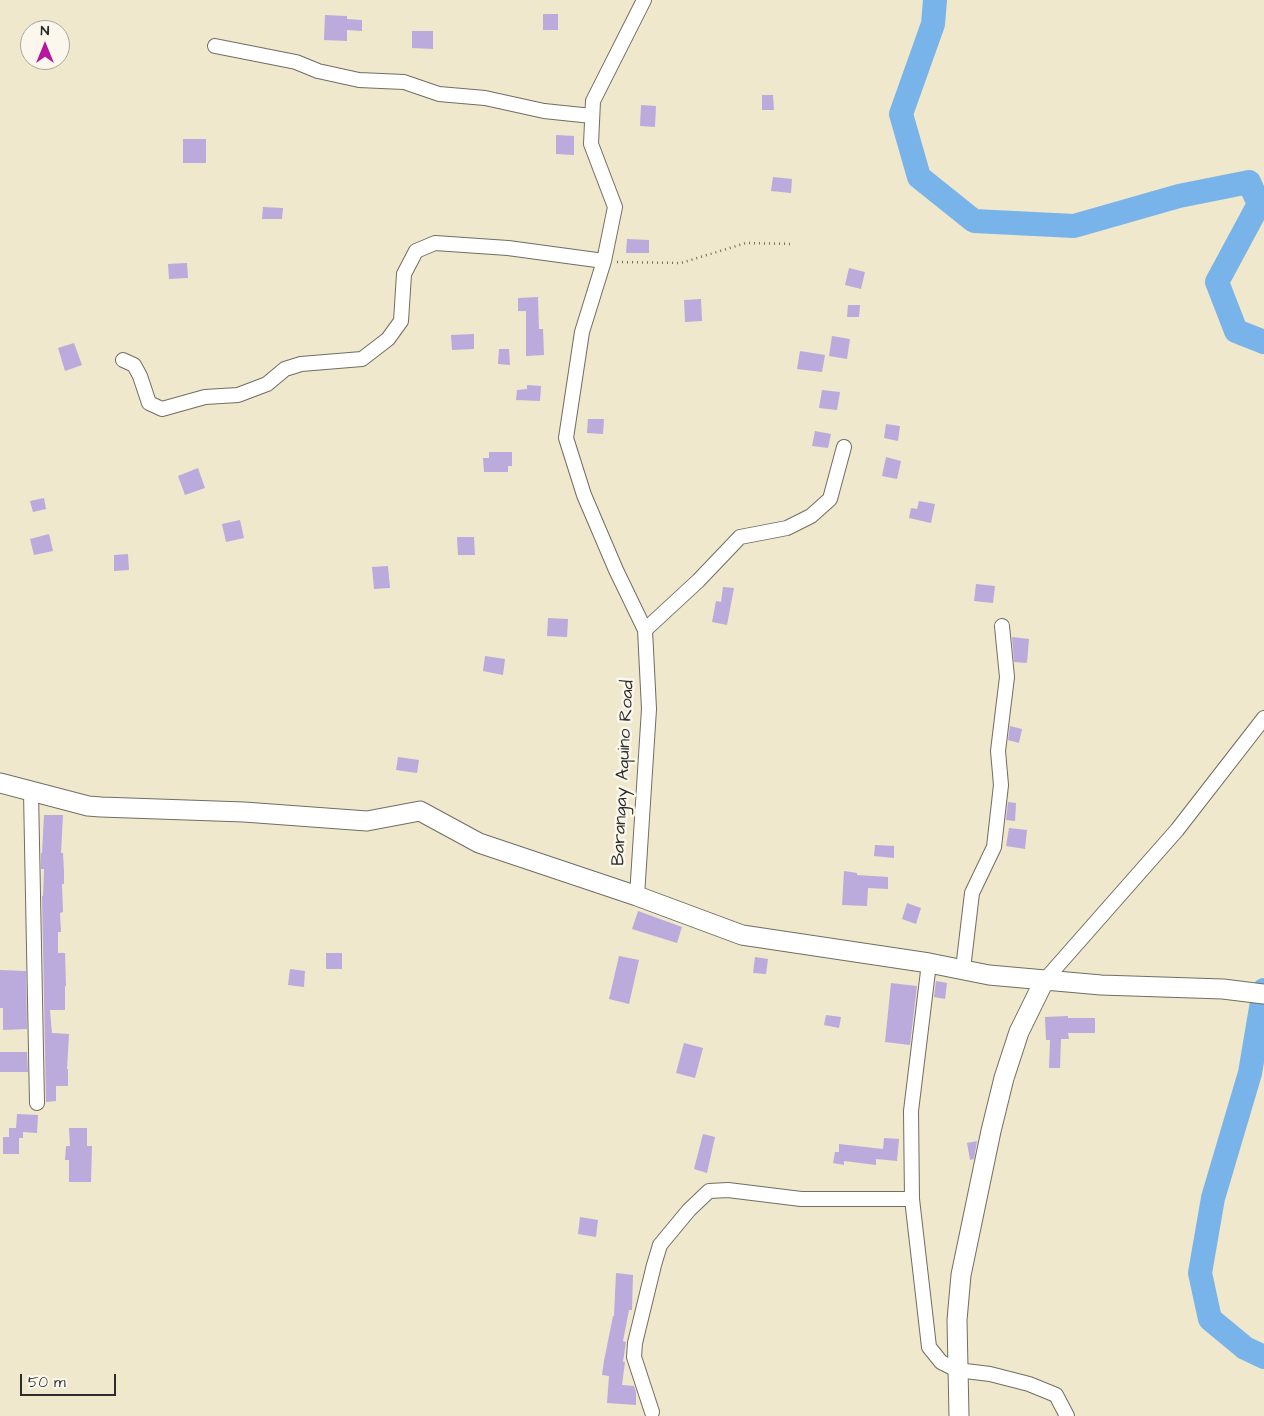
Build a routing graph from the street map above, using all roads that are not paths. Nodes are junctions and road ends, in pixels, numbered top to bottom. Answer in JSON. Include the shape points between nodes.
{"nodes":[{"id":1,"x":644,"y":0,"type":"edge"},
{"id":2,"x":215,"y":46,"type":"dead end"},
{"id":3,"x":592,"y":116,"type":"junction"},
{"id":4,"x":604,"y":261,"type":"junction"},
{"id":5,"x":123,"y":360,"type":"dead end"},
{"id":6,"x":844,"y":447,"type":"dead end"},
{"id":7,"x":1002,"y":626,"type":"dead end"},
{"id":8,"x":645,"y":630,"type":"junction"},
{"id":9,"x":1264,"y":718,"type":"edge"},
{"id":10,"x":0,"y":783,"type":"edge"},
{"id":11,"x":31,"y":792,"type":"junction"},
{"id":12,"x":637,"y":896,"type":"junction"},
{"id":13,"x":929,"y":963,"type":"junction"},
{"id":14,"x":964,"y":970,"type":"junction"},
{"id":15,"x":1044,"y":981,"type":"junction"},
{"id":16,"x":1264,"y":994,"type":"edge"},
{"id":17,"x":37,"y":1102,"type":"dead end"},
{"id":18,"x":912,"y":1199,"type":"junction"},
{"id":19,"x":957,"y":1370,"type":"junction"},
{"id":20,"x":652,"y":1412,"type":"dead end"},
{"id":21,"x":959,"y":1416,"type":"edge"},
{"id":22,"x":1067,"y":1416,"type":"edge"}],
"edges":[{"from":1,"to":3,"type":"street","name":"Barangay Aquino Road","via":[[593,101]]},
{"from":2,"to":3,"type":"street","via":[[296,62],[318,71],[359,80],[404,82],[439,94],[485,98],[544,112]]},
{"from":3,"to":4,"type":"street","name":"Barangay Aquino Road","via":[[591,144],[615,207]]},
{"from":4,"to":5,"type":"street","via":[[508,248],[436,243],[416,251],[404,274],[401,321],[388,339],[362,358],[301,364],[285,369],[267,384],[238,395],[205,397],[162,409],[149,403],[134,365]]},
{"from":4,"to":8,"type":"street","name":"Barangay Aquino Road","via":[[582,332],[566,438],[584,496]]},
{"from":6,"to":8,"type":"street","via":[[830,499],[811,516],[787,528],[740,537]]},
{"from":7,"to":14,"type":"street","via":[[1007,677],[998,751],[1001,784],[994,847],[972,893]]},
{"from":8,"to":12,"type":"street","name":"Barangay Aquino Road","via":[[649,709]]},
{"from":9,"to":15,"type":"street","via":[[1177,830]]},
{"from":10,"to":11,"type":"street"},
{"from":11,"to":12,"type":"street","via":[[88,806],[367,821],[420,811],[479,843]]},
{"from":11,"to":17,"type":"street"},
{"from":12,"to":13,"type":"street","via":[[742,935]]},
{"from":13,"to":14,"type":"street"},
{"from":13,"to":18,"type":"street","via":[[911,1111]]},
{"from":14,"to":15,"type":"street"},
{"from":15,"to":16,"type":"street","via":[[1223,989]]},
{"from":15,"to":19,"type":"street","via":[[1018,1032],[991,1131],[961,1275]]},
{"from":18,"to":19,"type":"street","via":[[929,1347],[941,1362]]},
{"from":18,"to":20,"type":"street","via":[[801,1199],[728,1190],[709,1192],[660,1245],[654,1265],[634,1357]]},
{"from":19,"to":21,"type":"street"},
{"from":19,"to":22,"type":"street","via":[[990,1374],[1056,1395]]}]}
